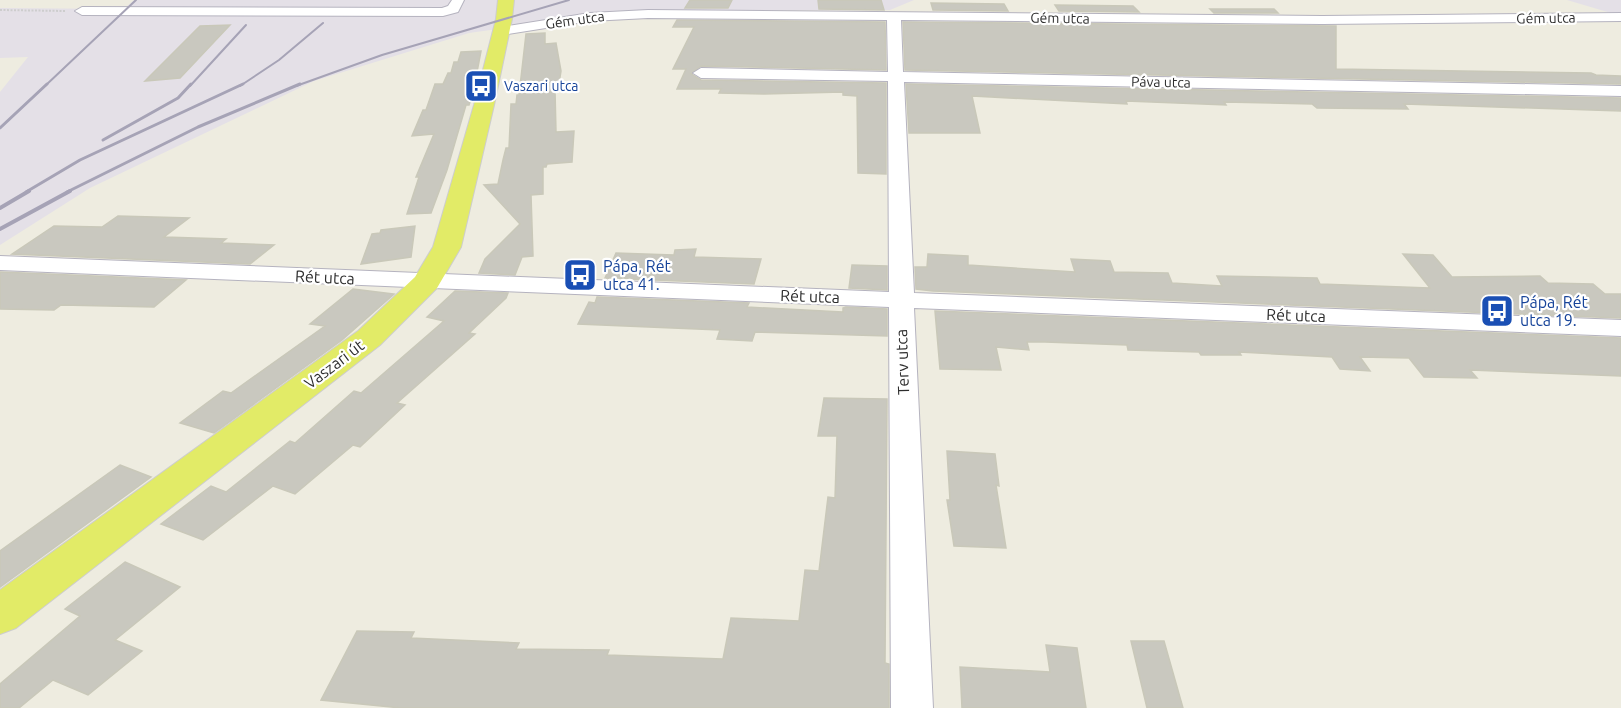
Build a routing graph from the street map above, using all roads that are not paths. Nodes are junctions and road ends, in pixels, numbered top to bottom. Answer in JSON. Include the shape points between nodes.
{"nodes":[{"id":1,"x":458,"y":0,"type":"edge"},
{"id":2,"x":506,"y":0,"type":"edge"},
{"id":3,"x":743,"y":2,"type":"dead end"},
{"id":4,"x":758,"y":2,"type":"dead end"},
{"id":5,"x":682,"y":3,"type":"dead end"},
{"id":6,"x":1588,"y":3,"type":"dead end"},
{"id":7,"x":1312,"y":7,"type":"dead end"},
{"id":8,"x":826,"y":9,"type":"dead end"},
{"id":9,"x":889,"y":10,"type":"edge"},
{"id":10,"x":82,"y":11,"type":"road end"},
{"id":11,"x":769,"y":15,"type":"junction"},
{"id":12,"x":1621,"y":15,"type":"edge"},
{"id":13,"x":1322,"y":20,"type":"junction"},
{"id":14,"x":501,"y":31,"type":"junction"},
{"id":15,"x":701,"y":73,"type":"dead end"},
{"id":16,"x":895,"y":76,"type":"junction"},
{"id":17,"x":1621,"y":91,"type":"edge"},
{"id":18,"x":0,"y":263,"type":"edge"},
{"id":19,"x":427,"y":282,"type":"junction"},
{"id":20,"x":900,"y":299,"type":"junction"},
{"id":21,"x":1621,"y":328,"type":"edge"},
{"id":22,"x":0,"y":615,"type":"edge"},
{"id":23,"x":912,"y":708,"type":"edge"}],
"edges":[{"from":1,"to":10,"type":"street","via":[[453,9],[442,12]]},
{"from":2,"to":14,"type":"main road","name":"Vaszari út"},
{"from":3,"to":5,"type":"street"},
{"from":4,"to":11,"type":"street","via":[[768,8]]},
{"from":6,"to":12,"type":"street"},
{"from":7,"to":13,"type":"street"},
{"from":8,"to":9,"type":"street"},
{"from":9,"to":11,"type":"street","name":"Gém utca"},
{"from":9,"to":13,"type":"street","name":"Gém utca"},
{"from":9,"to":16,"type":"street","name":"Terv utca"},
{"from":11,"to":14,"type":"street","name":"Gém utca","via":[[619,15]]},
{"from":12,"to":13,"type":"street","name":"Gém utca"},
{"from":14,"to":19,"type":"main road","name":"Vaszari út","via":[[447,247]]},
{"from":15,"to":16,"type":"street","name":"Páva utca"},
{"from":16,"to":17,"type":"street","name":"Páva utca"},
{"from":16,"to":20,"type":"street","name":"Terv utca"},
{"from":18,"to":19,"type":"street","name":"Rét utca"},
{"from":19,"to":20,"type":"street","name":"Rét utca"},
{"from":19,"to":22,"type":"main road","name":"Vaszari út","via":[[369,338]]},
{"from":20,"to":21,"type":"street","name":"Rét utca"},
{"from":20,"to":23,"type":"street","name":"Terv utca"}]}
